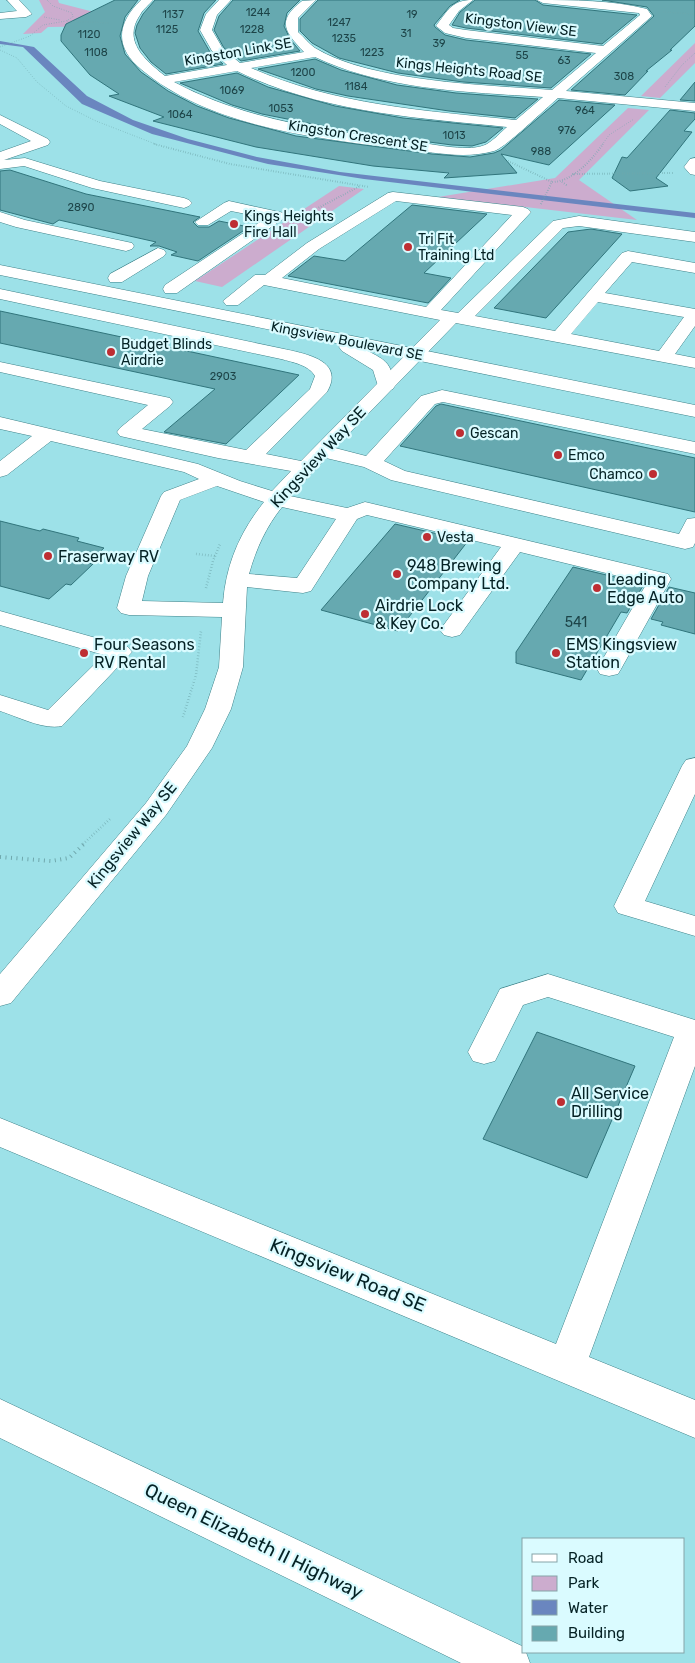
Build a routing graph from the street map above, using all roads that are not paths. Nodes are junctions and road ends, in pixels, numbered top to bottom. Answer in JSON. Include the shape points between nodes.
{"nodes":[{"id":1,"x":13,"y":0,"type":"edge"},
{"id":2,"x":147,"y":0,"type":"edge"},
{"id":3,"x":225,"y":0,"type":"edge"},
{"id":4,"x":310,"y":0,"type":"edge"},
{"id":5,"x":467,"y":0,"type":"edge"},
{"id":6,"x":543,"y":0,"type":"edge"},
{"id":7,"x":0,"y":16,"type":"edge"},
{"id":8,"x":604,"y":50,"type":"junction"},
{"id":9,"x":317,"y":53,"type":"junction"},
{"id":10,"x":239,"y":67,"type":"junction"},
{"id":11,"x":163,"y":80,"type":"junction"},
{"id":12,"x":553,"y":94,"type":"junction"},
{"id":13,"x":695,"y":107,"type":"edge"},
{"id":14,"x":0,"y":119,"type":"edge"},
{"id":15,"x":518,"y":124,"type":"junction"},
{"id":16,"x":0,"y":157,"type":"edge"},
{"id":17,"x":695,"y":162,"type":"edge"},
{"id":18,"x":0,"y":165,"type":"edge"},
{"id":19,"x":695,"y":171,"type":"edge"},
{"id":20,"x":184,"y":203,"type":"dead end"},
{"id":21,"x":0,"y":217,"type":"edge"},
{"id":22,"x":203,"y":222,"type":"dead end"},
{"id":23,"x":695,"y":237,"type":"edge"},
{"id":24,"x":126,"y":246,"type":"dead end"},
{"id":25,"x":158,"y":253,"type":"dead end"},
{"id":26,"x":4,"y":263,"type":"edge"},
{"id":27,"x":695,"y":268,"type":"edge"},
{"id":28,"x":116,"y":278,"type":"junction"},
{"id":29,"x":268,"y":281,"type":"junction"},
{"id":30,"x":171,"y":289,"type":"junction"},
{"id":31,"x":0,"y":294,"type":"edge"},
{"id":32,"x":594,"y":296,"type":"junction"},
{"id":33,"x":230,"y":309,"type":"junction"},
{"id":34,"x":429,"y":312,"type":"junction"},
{"id":35,"x":695,"y":314,"type":"edge"},
{"id":36,"x":457,"y":318,"type":"junction"},
{"id":37,"x":375,"y":329,"type":"dead end"},
{"id":38,"x":202,"y":336,"type":"junction"},
{"id":39,"x":326,"y":337,"type":"junction"},
{"id":40,"x":559,"y":337,"type":"junction"},
{"id":41,"x":419,"y":344,"type":"junction"},
{"id":42,"x":664,"y":357,"type":"junction"},
{"id":43,"x":524,"y":358,"type":"dead end"},
{"id":44,"x":695,"y":363,"type":"edge"},
{"id":45,"x":0,"y":367,"type":"edge"},
{"id":46,"x":386,"y":385,"type":"junction"},
{"id":47,"x":695,"y":411,"type":"edge"},
{"id":48,"x":0,"y":423,"type":"edge"},
{"id":49,"x":48,"y":434,"type":"junction"},
{"id":50,"x":695,"y":448,"type":"edge"},
{"id":51,"x":251,"y":457,"type":"junction"},
{"id":52,"x":313,"y":460,"type":"junction"},
{"id":53,"x":371,"y":463,"type":"junction"},
{"id":54,"x":0,"y":471,"type":"edge"},
{"id":55,"x":217,"y":479,"type":"junction"},
{"id":56,"x":278,"y":498,"type":"junction"},
{"id":57,"x":349,"y":515,"type":"junction"},
{"id":58,"x":695,"y":524,"type":"edge"},
{"id":59,"x":515,"y":544,"type":"junction"},
{"id":60,"x":236,"y":580,"type":"junction"},
{"id":61,"x":234,"y":610,"type":"junction"},
{"id":62,"x":0,"y":618,"type":"edge"},
{"id":63,"x":452,"y":630,"type":"dead end"},
{"id":64,"x":609,"y":669,"type":"dead end"},
{"id":65,"x":0,"y":704,"type":"edge"},
{"id":66,"x":695,"y":766,"type":"edge"},
{"id":67,"x":695,"y":926,"type":"edge"},
{"id":68,"x":0,"y":995,"type":"edge"},
{"id":69,"x":484,"y":1052,"type":"dead end"},
{"id":70,"x":0,"y":1132,"type":"edge"},
{"id":71,"x":567,"y":1365,"type":"junction"},
{"id":72,"x":0,"y":1418,"type":"edge"},
{"id":73,"x":695,"y":1419,"type":"edge"},
{"id":74,"x":508,"y":1663,"type":"edge"}],
"edges":[{"from":1,"to":7,"type":"main road","via":[[26,14]]},
{"from":2,"to":11,"type":"main road","name":"Kingston Crescent SE","via":[[132,15],[128,43],[132,53],[145,67]]},
{"from":3,"to":10,"type":"main road","via":[[212,14],[206,30],[213,45]]},
{"from":4,"to":9,"type":"main road","name":"Kings Heights Road SE","via":[[294,13],[290,26],[296,38]]},
{"from":5,"to":8,"type":"main road","name":"Kingston View SE","via":[[445,21],[442,26],[445,29]]},
{"from":6,"to":8,"type":"main road","via":[[644,11],[646,16]]},
{"from":8,"to":12,"type":"main road"},
{"from":9,"to":10,"type":"main road","name":"Kingston Link SE"},
{"from":9,"to":12,"type":"main road","name":"Kings Heights Road SE","via":[[350,66],[398,78]]},
{"from":10,"to":11,"type":"main road","name":"Kingston Link SE"},
{"from":10,"to":15,"type":"main road","via":[[285,86],[356,105]]},
{"from":11,"to":15,"type":"main road","name":"Kingston Crescent SE","via":[[213,105],[253,118],[306,130],[401,144],[484,149],[492,147]]},
{"from":12,"to":13,"type":"main road","name":"Kings Heights Road SE"},
{"from":12,"to":15,"type":"main road"},
{"from":14,"to":16,"type":"main road","via":[[43,142]]},
{"from":17,"to":19,"type":"main road","via":[[691,167]]},
{"from":18,"to":20,"type":"main road","via":[[25,162],[97,185]]},
{"from":21,"to":24,"type":"main road"},
{"from":22,"to":30,"type":"main road","via":[[229,206],[279,216]]},
{"from":23,"to":36,"type":"main road","name":"Kingsview Way SE","via":[[579,221],[558,224]]},
{"from":25,"to":28,"type":"main road"},
{"from":26,"to":28,"type":"main road","name":"Kingsview Boulevard SE"},
{"from":26,"to":33,"type":"main road","name":"Kingsview Boulevard SE"},
{"from":27,"to":32,"type":"main road","via":[[628,256]]},
{"from":28,"to":30,"type":"main road","name":"Kingsview Boulevard SE"},
{"from":29,"to":33,"type":"main road","via":[[261,279]]},
{"from":29,"to":34,"type":"main road"},
{"from":29,"to":34,"type":"main road","via":[[313,246],[393,196],[523,212]]},
{"from":30,"to":33,"type":"main road","name":"Kingsview Boulevard SE"},
{"from":31,"to":38,"type":"main road"},
{"from":32,"to":35,"type":"main road"},
{"from":32,"to":40,"type":"main road"},
{"from":33,"to":37,"type":"main road","name":"Kingsview Boulevard SE"},
{"from":33,"to":38,"type":"main road"},
{"from":33,"to":39,"type":"main road","name":"Kingsview Boulevard SE"},
{"from":34,"to":36,"type":"main road"},
{"from":35,"to":42,"type":"main road"},
{"from":36,"to":40,"type":"main road"},
{"from":36,"to":41,"type":"main road","name":"Kingsview Way SE"},
{"from":38,"to":51,"type":"main road","via":[[300,358],[321,369],[325,376],[325,383],[318,392]]},
{"from":39,"to":41,"type":"main road","name":"Kingsview Boulevard SE"},
{"from":39,"to":46,"type":"main road","via":[[372,360],[382,368]]},
{"from":40,"to":42,"type":"main road"},
{"from":41,"to":43,"type":"main road","name":"Kingsview Boulevard SE"},
{"from":41,"to":46,"type":"main road","name":"Kingsview Way SE"},
{"from":41,"to":47,"type":"main road","name":"Kingsview Boulevard SE"},
{"from":42,"to":44,"type":"main road"},
{"from":45,"to":51,"type":"main road","via":[[163,402],[127,432]]},
{"from":46,"to":52,"type":"main road","name":"Kingsview Way SE"},
{"from":48,"to":49,"type":"main road"},
{"from":49,"to":54,"type":"main road"},
{"from":49,"to":55,"type":"main road","via":[[191,468]]},
{"from":50,"to":53,"type":"main road","via":[[442,396],[428,400]]},
{"from":51,"to":52,"type":"main road"},
{"from":52,"to":53,"type":"main road"},
{"from":52,"to":56,"type":"main road","name":"Kingsview Way SE"},
{"from":53,"to":58,"type":"main road","via":[[398,476],[685,542]]},
{"from":55,"to":56,"type":"main road"},
{"from":55,"to":61,"type":"main road","via":[[171,496],[137,576],[129,608]]},
{"from":56,"to":57,"type":"main road"},
{"from":56,"to":60,"type":"main road","name":"Kingsview Way SE","via":[[259,522],[244,552]]},
{"from":57,"to":59,"type":"main road","via":[[365,508]]},
{"from":57,"to":60,"type":"main road","via":[[303,586]]},
{"from":59,"to":63,"type":"main road"},
{"from":59,"to":64,"type":"main road","via":[[660,579]]},
{"from":60,"to":61,"type":"main road","name":"Kingsview Way SE"},
{"from":61,"to":68,"type":"main road","name":"Kingsview Way SE","via":[[231,667],[218,709],[199,748],[156,810]]},
{"from":62,"to":65,"type":"main road","via":[[120,652],[53,720]]},
{"from":66,"to":67,"type":"main road","via":[[628,906]]},
{"from":69,"to":71,"type":"main road","via":[[511,997],[548,985],[692,1031]]},
{"from":70,"to":71,"type":"main road","name":"Kingsview Road SE"},
{"from":71,"to":73,"type":"main road","name":"Kingsview Road SE"},
{"from":72,"to":74,"type":"main road","name":"Queen Elizabeth II Highway"}]}
